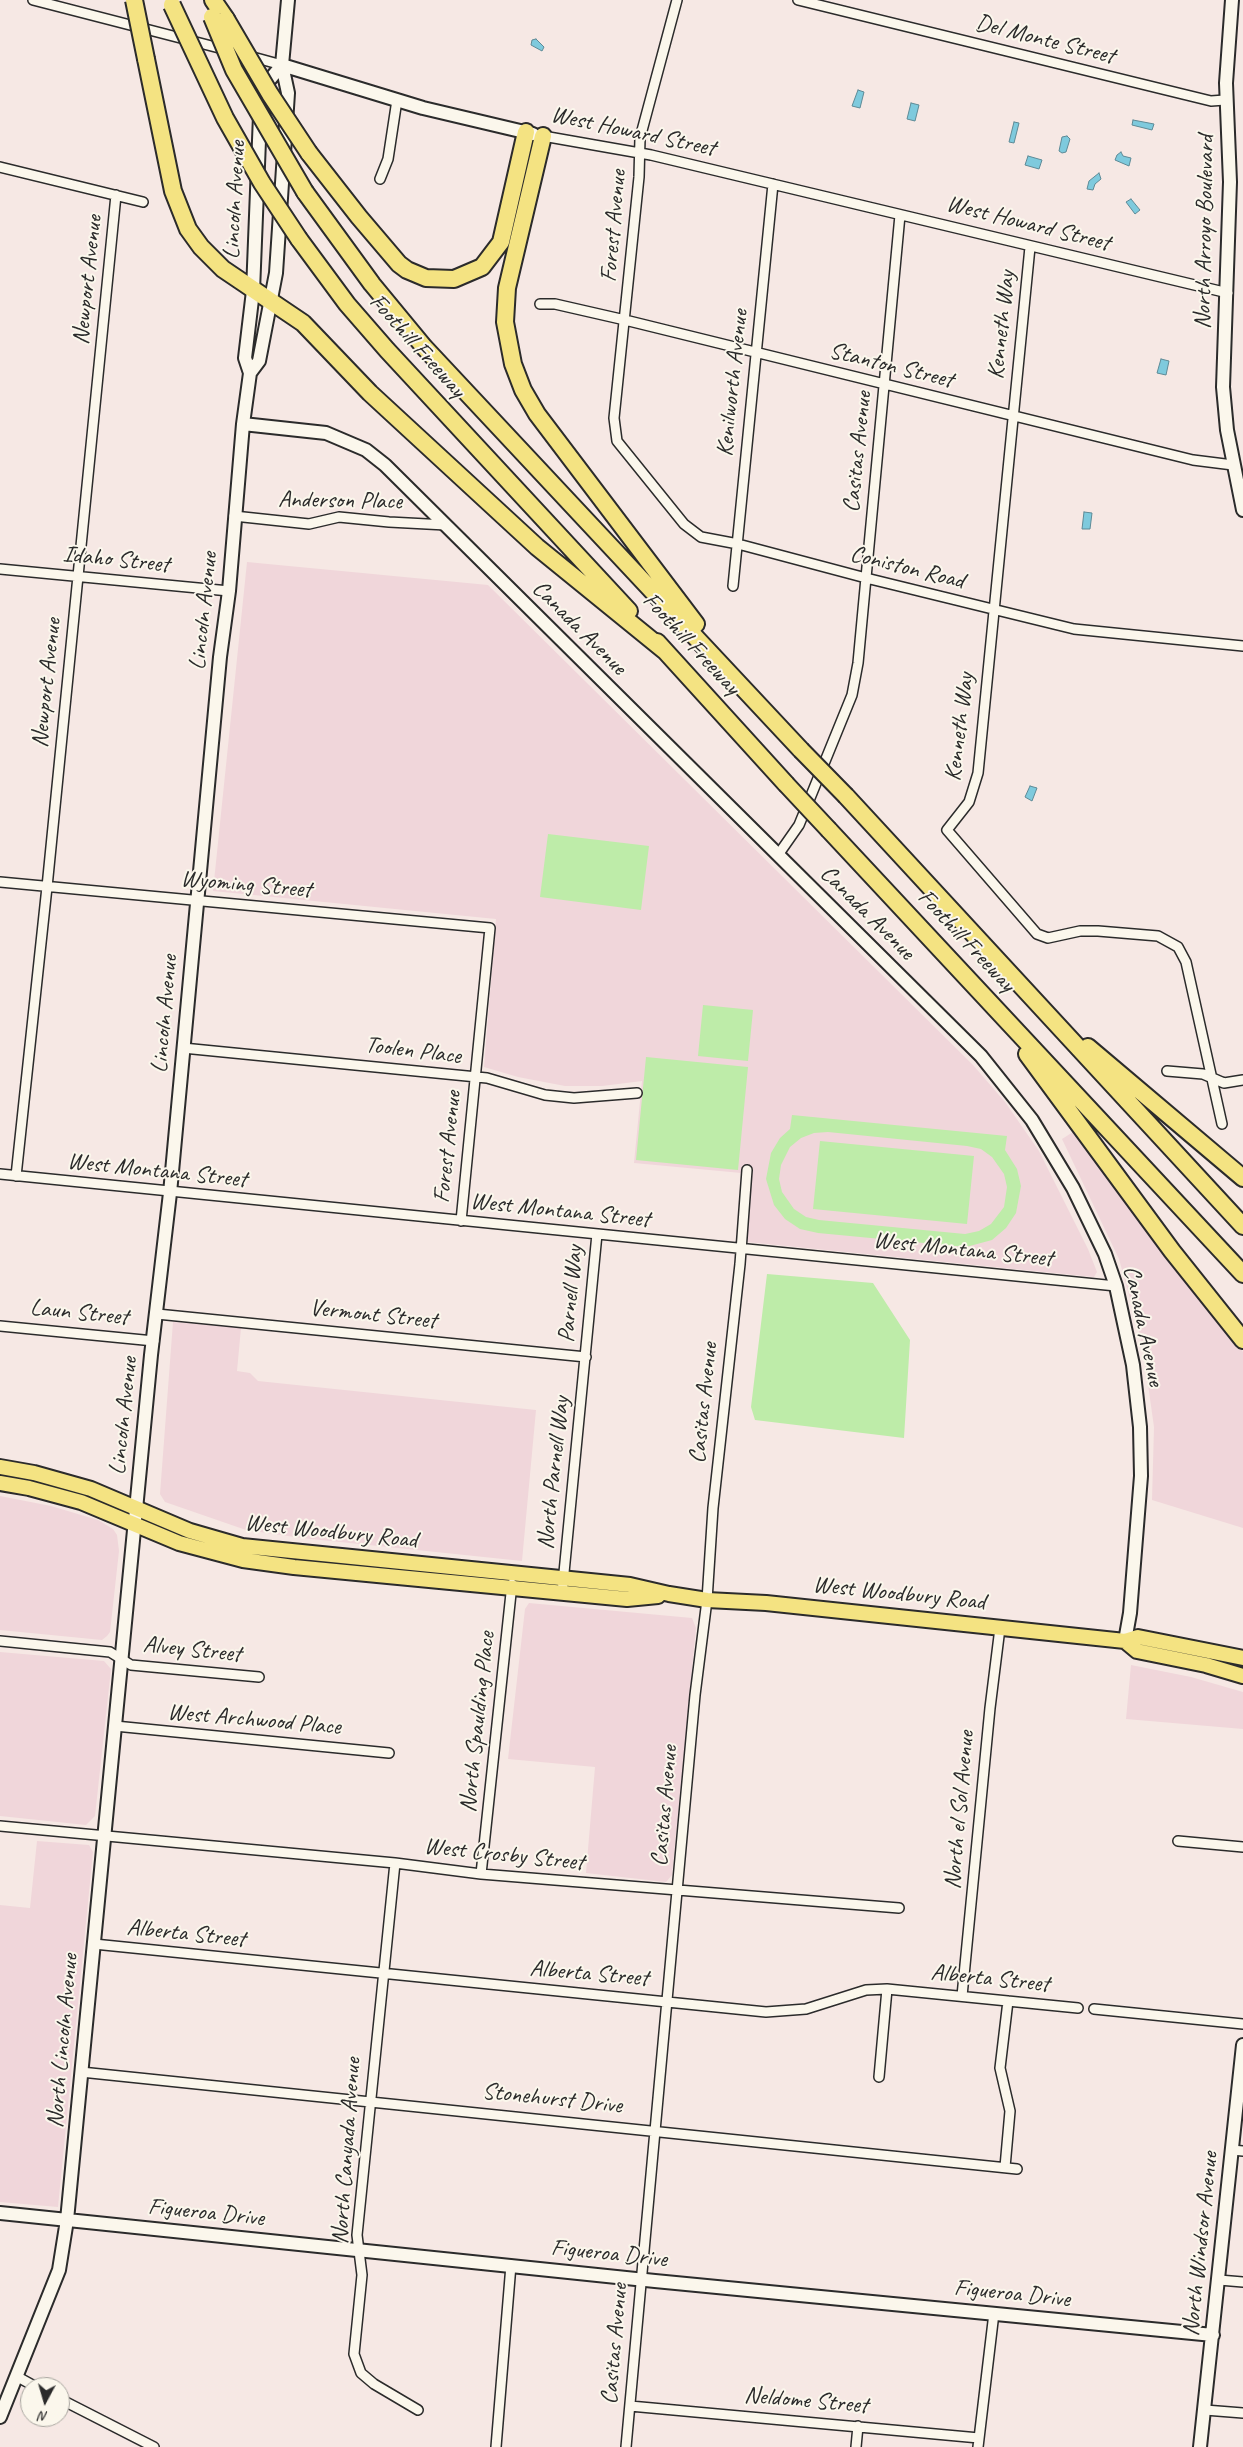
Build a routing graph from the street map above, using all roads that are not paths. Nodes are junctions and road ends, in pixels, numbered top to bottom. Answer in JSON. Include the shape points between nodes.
{"nodes":[{"id":1,"x":33,"y":0,"type":"edge"},
{"id":2,"x":134,"y":0,"type":"edge"},
{"id":3,"x":207,"y":0,"type":"edge"},
{"id":4,"x":213,"y":0,"type":"edge"},
{"id":5,"x":288,"y":0,"type":"edge"},
{"id":6,"x":677,"y":0,"type":"edge"},
{"id":7,"x":798,"y":0,"type":"edge"},
{"id":8,"x":1232,"y":0,"type":"edge"},
{"id":9,"x":171,"y":2,"type":"edge"},
{"id":10,"x":219,"y":18,"type":"junction"},
{"id":11,"x":282,"y":65,"type":"junction"},
{"id":12,"x":398,"y":100,"type":"junction"},
{"id":13,"x":1225,"y":100,"type":"junction"},
{"id":14,"x":526,"y":132,"type":"junction"},
{"id":15,"x":543,"y":136,"type":"junction"},
{"id":16,"x":640,"y":153,"type":"junction"},
{"id":17,"x":0,"y":166,"type":"edge"},
{"id":18,"x":380,"y":179,"type":"dead end"},
{"id":19,"x":773,"y":184,"type":"junction"},
{"id":20,"x":116,"y":195,"type":"junction"},
{"id":21,"x":143,"y":202,"type":"dead end"},
{"id":22,"x":900,"y":215,"type":"junction"},
{"id":23,"x":1030,"y":247,"type":"junction"},
{"id":24,"x":253,"y":290,"type":"junction"},
{"id":25,"x":1228,"y":293,"type":"junction"},
{"id":26,"x":270,"y":299,"type":"junction"},
{"id":27,"x":540,"y":304,"type":"dead end"},
{"id":28,"x":625,"y":320,"type":"junction"},
{"id":29,"x":756,"y":353,"type":"junction"},
{"id":30,"x":250,"y":373,"type":"junction"},
{"id":31,"x":885,"y":385,"type":"junction"},
{"id":32,"x":1013,"y":417,"type":"junction"},
{"id":33,"x":243,"y":424,"type":"junction"},
{"id":34,"x":614,"y":430,"type":"joint"},
{"id":35,"x":1233,"y":465,"type":"junction"},
{"id":36,"x":1240,"y":488,"type":"edge"},
{"id":37,"x":1243,"y":510,"type":"edge"},
{"id":38,"x":234,"y":516,"type":"junction"},
{"id":39,"x":446,"y":524,"type":"junction"},
{"id":40,"x":738,"y":544,"type":"junction"},
{"id":41,"x":0,"y":568,"type":"edge"},
{"id":42,"x":78,"y":576,"type":"junction"},
{"id":43,"x":866,"y":578,"type":"junction"},
{"id":44,"x":733,"y":586,"type":"dead end"},
{"id":45,"x":229,"y":591,"type":"junction"},
{"id":46,"x":993,"y":610,"type":"junction"},
{"id":47,"x":1243,"y":646,"type":"edge"},
{"id":48,"x":665,"y":650,"type":"junction"},
{"id":49,"x":738,"y":680,"type":"junction"},
{"id":50,"x":778,"y":855,"type":"junction"},
{"id":51,"x":0,"y":882,"type":"edge"},
{"id":52,"x":47,"y":887,"type":"junction"},
{"id":53,"x":198,"y":901,"type":"junction"},
{"id":54,"x":490,"y":928,"type":"joint"},
{"id":55,"x":1025,"y":992,"type":"junction"},
{"id":56,"x":986,"y":997,"type":"junction"},
{"id":57,"x":183,"y":1048,"type":"junction"},
{"id":58,"x":1167,"y":1071,"type":"dead end"},
{"id":59,"x":475,"y":1078,"type":"junction"},
{"id":60,"x":1214,"y":1080,"type":"junction"},
{"id":61,"x":1243,"y":1080,"type":"edge"},
{"id":62,"x":637,"y":1093,"type":"dead end"},
{"id":63,"x":1222,"y":1124,"type":"dead end"},
{"id":64,"x":747,"y":1170,"type":"dead end"},
{"id":65,"x":0,"y":1174,"type":"edge"},
{"id":66,"x":16,"y":1176,"type":"junction"},
{"id":67,"x":1243,"y":1178,"type":"edge"},
{"id":68,"x":170,"y":1193,"type":"junction"},
{"id":69,"x":461,"y":1221,"type":"junction"},
{"id":70,"x":1243,"y":1226,"type":"edge"},
{"id":71,"x":597,"y":1234,"type":"junction"},
{"id":72,"x":741,"y":1249,"type":"junction"},
{"id":73,"x":1243,"y":1274,"type":"edge"},
{"id":74,"x":1116,"y":1286,"type":"junction"},
{"id":75,"x":158,"y":1314,"type":"junction"},
{"id":76,"x":0,"y":1326,"type":"edge"},
{"id":77,"x":1243,"y":1340,"type":"edge"},
{"id":78,"x":154,"y":1341,"type":"junction"},
{"id":79,"x":586,"y":1356,"type":"junction"},
{"id":80,"x":0,"y":1467,"type":"edge"},
{"id":81,"x":0,"y":1483,"type":"edge"},
{"id":82,"x":136,"y":1508,"type":"junction"},
{"id":83,"x":135,"y":1524,"type":"junction"},
{"id":84,"x":563,"y":1578,"type":"junction"},
{"id":85,"x":512,"y":1580,"type":"junction"},
{"id":86,"x":562,"y":1593,"type":"junction"},
{"id":87,"x":669,"y":1594,"type":"junction"},
{"id":88,"x":707,"y":1600,"type":"junction"},
{"id":89,"x":1000,"y":1628,"type":"junction"},
{"id":90,"x":0,"y":1641,"type":"edge"},
{"id":91,"x":1126,"y":1641,"type":"junction"},
{"id":92,"x":122,"y":1658,"type":"junction"},
{"id":93,"x":1243,"y":1658,"type":"edge"},
{"id":94,"x":1243,"y":1676,"type":"edge"},
{"id":95,"x":260,"y":1677,"type":"dead end"},
{"id":96,"x":115,"y":1726,"type":"junction"},
{"id":97,"x":389,"y":1753,"type":"dead end"},
{"id":98,"x":0,"y":1826,"type":"edge"},
{"id":99,"x":105,"y":1836,"type":"junction"},
{"id":100,"x":1178,"y":1841,"type":"dead end"},
{"id":101,"x":1243,"y":1847,"type":"edge"},
{"id":102,"x":395,"y":1864,"type":"junction"},
{"id":103,"x":481,"y":1874,"type":"junction"},
{"id":104,"x":678,"y":1890,"type":"junction"},
{"id":105,"x":899,"y":1908,"type":"dead end"},
{"id":106,"x":94,"y":1944,"type":"junction"},
{"id":107,"x":382,"y":1974,"type":"junction"},
{"id":108,"x":887,"y":1989,"type":"junction"},
{"id":109,"x":962,"y":1996,"type":"junction"},
{"id":110,"x":1008,"y":2000,"type":"junction"},
{"id":111,"x":666,"y":2002,"type":"junction"},
{"id":112,"x":1078,"y":2008,"type":"dead end"},
{"id":113,"x":1094,"y":2009,"type":"dead end"},
{"id":114,"x":1243,"y":2024,"type":"edge"},
{"id":115,"x":1243,"y":2045,"type":"edge"},
{"id":116,"x":82,"y":2072,"type":"junction"},
{"id":117,"x":879,"y":2077,"type":"dead end"},
{"id":118,"x":369,"y":2100,"type":"junction"},
{"id":119,"x":655,"y":2130,"type":"junction"},
{"id":120,"x":1238,"y":2151,"type":"edge"},
{"id":121,"x":1006,"y":2167,"type":"junction"},
{"id":122,"x":1017,"y":2169,"type":"dead end"},
{"id":123,"x":0,"y":2213,"type":"edge"},
{"id":124,"x":67,"y":2220,"type":"junction"},
{"id":125,"x":358,"y":2251,"type":"junction"},
{"id":126,"x":511,"y":2265,"type":"junction"},
{"id":127,"x":642,"y":2279,"type":"junction"},
{"id":128,"x":1219,"y":2280,"type":"junction"},
{"id":129,"x":1243,"y":2282,"type":"edge"},
{"id":130,"x":994,"y":2313,"type":"junction"},
{"id":131,"x":1213,"y":2335,"type":"junction"},
{"id":132,"x":16,"y":2376,"type":"junction"},
{"id":133,"x":20,"y":2378,"type":"edge"},
{"id":134,"x":70,"y":2404,"type":"edge"},
{"id":135,"x":630,"y":2406,"type":"junction"},
{"id":136,"x":418,"y":2410,"type":"dead end"},
{"id":137,"x":1205,"y":2410,"type":"junction"},
{"id":138,"x":1243,"y":2413,"type":"edge"},
{"id":139,"x":0,"y":2418,"type":"edge"},
{"id":140,"x":858,"y":2426,"type":"junction"},
{"id":141,"x":978,"y":2442,"type":"edge"},
{"id":142,"x":154,"y":2447,"type":"edge"},
{"id":143,"x":496,"y":2447,"type":"edge"},
{"id":144,"x":626,"y":2447,"type":"edge"},
{"id":145,"x":856,"y":2447,"type":"edge"},
{"id":146,"x":1200,"y":2447,"type":"edge"}],
"edges":[{"from":1,"to":11,"type":"street","name":"West Howard Street"},
{"from":2,"to":24,"type":"highway","bridge":true,"via":[[173,192],[188,228],[213,260]]},
{"from":3,"to":10,"type":"highway","name":"Foothill Freeway"},
{"from":4,"to":10,"type":"highway"},
{"from":5,"to":11,"type":"street","name":"Lincoln Avenue"},
{"from":6,"to":16,"type":"street","name":"Forest Avenue","via":[[640,138]]},
{"from":7,"to":13,"type":"street","name":"Del Monte Street","via":[[1211,101]]},
{"from":8,"to":13,"type":"street","name":"North Arroyo Boulevard"},
{"from":9,"to":48,"type":"highway","name":"Foothill Freeway","bridge":true,"via":[[225,118],[262,183],[347,304]]},
{"from":10,"to":14,"type":"highway","bridge":true,"via":[[309,152],[353,210],[399,264],[417,275],[445,280],[473,272],[496,252]]},
{"from":10,"to":49,"type":"highway","name":"Foothill Freeway","bridge":true,"via":[[234,70],[305,192],[372,284],[493,423]]},
{"from":11,"to":12,"type":"street","name":"West Howard Street"},
{"from":11,"to":24,"type":"street","name":"Lincoln Avenue","via":[[261,90]]},
{"from":11,"to":26,"type":"street","name":"Lincoln Avenue","via":[[288,93],[276,273]]},
{"from":12,"to":14,"type":"street","name":"West Howard Street"},
{"from":12,"to":18,"type":"street","via":[[388,159]]},
{"from":13,"to":25,"type":"street","name":"North Arroyo Boulevard","via":[[1230,182]]},
{"from":14,"to":15,"type":"street","name":"West Howard Street"},
{"from":15,"to":16,"type":"street","name":"West Howard Street"},
{"from":15,"to":49,"type":"highway","via":[[505,306],[507,338],[518,378],[562,448]]},
{"from":16,"to":19,"type":"street","name":"West Howard Street"},
{"from":16,"to":28,"type":"street","name":"Forest Avenue"},
{"from":17,"to":20,"type":"street"},
{"from":19,"to":22,"type":"street","name":"West Howard Street"},
{"from":19,"to":29,"type":"street","name":"Kenilworth Avenue"},
{"from":20,"to":21,"type":"street"},
{"from":20,"to":42,"type":"street","name":"Newport Avenue"},
{"from":22,"to":23,"type":"street","name":"West Howard Street"},
{"from":22,"to":31,"type":"street","name":"Casitas Avenue"},
{"from":23,"to":25,"type":"street","name":"West Howard Street"},
{"from":23,"to":32,"type":"street","name":"Kenneth Way"},
{"from":24,"to":26,"type":"highway"},
{"from":24,"to":30,"type":"street","name":"Lincoln Avenue","via":[[245,358]]},
{"from":25,"to":35,"type":"street","name":"North Arroyo Boulevard","via":[[1224,387]]},
{"from":26,"to":30,"type":"street","name":"Lincoln Avenue","via":[[259,362]]},
{"from":26,"to":48,"type":"highway","via":[[303,323],[370,393],[537,547]]},
{"from":27,"to":28,"type":"street","name":"Stanton Street","via":[[555,304]]},
{"from":28,"to":29,"type":"street","name":"Stanton Street"},
{"from":28,"to":34,"type":"street","name":"Forest Avenue"},
{"from":29,"to":31,"type":"street","name":"Stanton Street"},
{"from":29,"to":40,"type":"street","name":"Kenilworth Avenue"},
{"from":30,"to":33,"type":"street","name":"Lincoln Avenue"},
{"from":31,"to":32,"type":"street","name":"Stanton Street"},
{"from":31,"to":43,"type":"street","name":"Casitas Avenue"},
{"from":32,"to":35,"type":"street","name":"Stanton Street","via":[[1193,460]]},
{"from":32,"to":46,"type":"street","name":"Kenneth Way"},
{"from":33,"to":38,"type":"street","name":"Lincoln Avenue"},
{"from":33,"to":39,"type":"street","name":"Canada Avenue","via":[[326,433],[366,450]]},
{"from":34,"to":40,"type":"street","name":"Coniston Road","via":[[617,441],[694,533]]},
{"from":35,"to":36,"type":"street","name":"North Arroyo Boulevard"},
{"from":36,"to":37,"type":"street","name":"North Arroyo Boulevard"},
{"from":38,"to":39,"type":"street","name":"Anderson Place","via":[[309,524],[340,517]]},
{"from":38,"to":45,"type":"street","name":"Lincoln Avenue"},
{"from":39,"to":50,"type":"street","name":"Canada Avenue"},
{"from":40,"to":43,"type":"street","name":"Coniston Road"},
{"from":40,"to":44,"type":"street","name":"Kenilworth Avenue"},
{"from":41,"to":42,"type":"street","name":"Idaho Street"},
{"from":42,"to":45,"type":"street","name":"Idaho Street"},
{"from":42,"to":52,"type":"street","name":"Newport Avenue"},
{"from":43,"to":46,"type":"street","name":"Coniston Road"},
{"from":43,"to":50,"type":"street","name":"Casitas Avenue","via":[[852,695],[799,825]]},
{"from":45,"to":53,"type":"street","name":"Lincoln Avenue"},
{"from":46,"to":47,"type":"street","name":"Coniston Road","via":[[1074,629]]},
{"from":46,"to":60,"type":"street","name":"Kenneth Way","via":[[978,773],[969,802],[947,830],[1037,934],[1048,938],[1098,931],[1158,936],[1178,947],[1186,962]]},
{"from":48,"to":56,"type":"highway","name":"Foothill Freeway","bridge":true},
{"from":49,"to":55,"type":"highway","name":"Foothill Freeway","bridge":true},
{"from":50,"to":74,"type":"street","name":"Canada Avenue","via":[[974,1049],[1010,1090],[1073,1188],[1105,1254]]},
{"from":51,"to":52,"type":"street","name":"Wyoming Street"},
{"from":52,"to":53,"type":"street","name":"Wyoming Street"},
{"from":52,"to":66,"type":"street","name":"Newport Avenue"},
{"from":53,"to":54,"type":"street","name":"Wyoming Street"},
{"from":53,"to":57,"type":"street","name":"Lincoln Avenue"},
{"from":54,"to":59,"type":"street","name":"Forest Avenue"},
{"from":55,"to":67,"type":"highway"},
{"from":55,"to":70,"type":"highway","name":"Foothill Freeway"},
{"from":56,"to":73,"type":"highway","name":"Foothill Freeway"},
{"from":56,"to":77,"type":"highway","via":[[1172,1251]]},
{"from":57,"to":59,"type":"street","name":"Toolen Place"},
{"from":57,"to":68,"type":"street","name":"Lincoln Avenue"},
{"from":58,"to":60,"type":"street","via":[[1203,1074]]},
{"from":59,"to":62,"type":"street","name":"Toolen Place","via":[[487,1078],[545,1095],[564,1097]]},
{"from":59,"to":69,"type":"street","name":"Forest Avenue"},
{"from":60,"to":61,"type":"street","via":[[1224,1083]]},
{"from":60,"to":63,"type":"street","name":"Kenneth Way"},
{"from":64,"to":72,"type":"street","name":"Casitas Avenue"},
{"from":65,"to":66,"type":"street","name":"West Montana Street"},
{"from":66,"to":68,"type":"street","name":"West Montana Street"},
{"from":68,"to":69,"type":"street","name":"West Montana Street"},
{"from":68,"to":75,"type":"street","name":"Lincoln Avenue"},
{"from":69,"to":71,"type":"street","name":"West Montana Street"},
{"from":71,"to":72,"type":"street","name":"West Montana Street"},
{"from":71,"to":79,"type":"street","name":"Parnell Way"},
{"from":72,"to":74,"type":"street","name":"West Montana Street"},
{"from":72,"to":88,"type":"street","name":"Casitas Avenue","via":[[715,1488]]},
{"from":74,"to":91,"type":"street","name":"Canada Avenue","via":[[1133,1365],[1140,1437],[1138,1517]]},
{"from":75,"to":78,"type":"street","name":"Lincoln Avenue"},
{"from":75,"to":79,"type":"street","name":"Vermont Street"},
{"from":76,"to":78,"type":"street","name":"Laun Street"},
{"from":78,"to":82,"type":"street","name":"Lincoln Avenue"},
{"from":79,"to":84,"type":"street","name":"North Parnell Way"},
{"from":80,"to":82,"type":"main road","name":"West Woodbury Road","via":[[65,1480]]},
{"from":81,"to":83,"type":"main road","name":"West Woodbury Road","via":[[81,1502]]},
{"from":82,"to":83,"type":"street","name":"Lincoln Avenue"},
{"from":82,"to":85,"type":"main road","name":"West Woodbury Road","via":[[190,1531],[242,1546]]},
{"from":83,"to":85,"type":"main road","name":"West Woodbury Road","via":[[179,1543],[243,1560],[294,1567]]},
{"from":83,"to":92,"type":"street","name":"Lincoln Avenue"},
{"from":84,"to":85,"type":"main road","name":"West Woodbury Road"},
{"from":84,"to":86,"type":"street","name":"North Parnell Way"},
{"from":84,"to":87,"type":"main road","name":"West Woodbury Road","via":[[630,1585]]},
{"from":85,"to":86,"type":"main road","name":"West Woodbury Road"},
{"from":85,"to":103,"type":"street","name":"North Spaulding Place"},
{"from":86,"to":87,"type":"main road","name":"West Woodbury Road","via":[[627,1600]]},
{"from":87,"to":88,"type":"main road","name":"West Woodbury Road"},
{"from":88,"to":89,"type":"main road","name":"West Woodbury Road","via":[[766,1603]]},
{"from":88,"to":104,"type":"street","name":"Casitas Avenue"},
{"from":89,"to":91,"type":"main road","name":"West Woodbury Road"},
{"from":89,"to":109,"type":"street","name":"North el Sol Avenue"},
{"from":90,"to":92,"type":"street","name":"Alvey Street","via":[[110,1652]]},
{"from":91,"to":93,"type":"main road","name":"West Woodbury Road","via":[[1138,1637]]},
{"from":91,"to":94,"type":"main road","name":"West Woodbury Road","via":[[1137,1651]]},
{"from":92,"to":95,"type":"street","name":"Alvey Street","via":[[131,1665]]},
{"from":92,"to":96,"type":"street","name":"North Lincoln Avenue"},
{"from":96,"to":97,"type":"street","name":"West Archwood Place"},
{"from":96,"to":99,"type":"street","name":"North Lincoln Avenue"},
{"from":98,"to":99,"type":"street","name":"West Crosby Street"},
{"from":99,"to":102,"type":"street","name":"West Crosby Street"},
{"from":99,"to":106,"type":"street","name":"North Lincoln Avenue"},
{"from":100,"to":101,"type":"street"},
{"from":102,"to":103,"type":"street","name":"West Crosby Street"},
{"from":102,"to":107,"type":"street","name":"North Canyada Avenue"},
{"from":103,"to":104,"type":"street","name":"West Crosby Street"},
{"from":104,"to":105,"type":"street","name":"West Crosby Street"},
{"from":104,"to":111,"type":"street","name":"Casitas Avenue"},
{"from":106,"to":107,"type":"street","name":"Alberta Street"},
{"from":106,"to":116,"type":"street","name":"North Lincoln Avenue"},
{"from":107,"to":111,"type":"street","name":"Alberta Street"},
{"from":107,"to":118,"type":"street","name":"North Canyada Avenue"},
{"from":108,"to":109,"type":"street","name":"Alberta Street"},
{"from":108,"to":111,"type":"street","name":"Alberta Street","via":[[866,1990],[786,2012]]},
{"from":108,"to":117,"type":"street"},
{"from":109,"to":110,"type":"street","name":"Alberta Street"},
{"from":110,"to":112,"type":"street","name":"Alberta Street"},
{"from":110,"to":121,"type":"street","via":[[1000,2068],[1010,2111]]},
{"from":111,"to":119,"type":"street","name":"Casitas Avenue"},
{"from":113,"to":114,"type":"street"},
{"from":115,"to":120,"type":"street","name":"North Windsor Avenue"},
{"from":116,"to":118,"type":"street","name":"Stonehurst Drive"},
{"from":116,"to":124,"type":"street","name":"North Lincoln Avenue"},
{"from":118,"to":119,"type":"street","name":"Stonehurst Drive"},
{"from":118,"to":125,"type":"street","name":"North Canyada Avenue"},
{"from":119,"to":121,"type":"street","name":"Stonehurst Drive"},
{"from":119,"to":127,"type":"street","name":"Casitas Avenue"},
{"from":120,"to":128,"type":"street","name":"North Windsor Avenue"},
{"from":121,"to":122,"type":"street","name":"Stonehurst Drive"},
{"from":123,"to":124,"type":"street","name":"Figueroa Drive"},
{"from":124,"to":125,"type":"street","name":"Figueroa Drive"},
{"from":124,"to":132,"type":"street","name":"North Lincoln Avenue","via":[[59,2270]]},
{"from":125,"to":126,"type":"street","name":"Figueroa Drive"},
{"from":125,"to":136,"type":"street","name":"North Canyada Avenue","via":[[362,2275],[354,2354],[361,2373]]},
{"from":126,"to":127,"type":"street","name":"Figueroa Drive"},
{"from":126,"to":143,"type":"street"},
{"from":127,"to":130,"type":"street","name":"Figueroa Drive"},
{"from":127,"to":135,"type":"street","name":"Casitas Avenue"},
{"from":128,"to":129,"type":"street"},
{"from":128,"to":131,"type":"street","name":"North Windsor Avenue"},
{"from":130,"to":131,"type":"street","name":"Figueroa Drive"},
{"from":130,"to":141,"type":"street"},
{"from":131,"to":137,"type":"street","name":"North Windsor Avenue"},
{"from":132,"to":133,"type":"street"},
{"from":132,"to":139,"type":"street","name":"North Lincoln Avenue"},
{"from":134,"to":142,"type":"street"},
{"from":135,"to":140,"type":"street","name":"Neldome Street"},
{"from":135,"to":144,"type":"street","name":"Casitas Avenue"},
{"from":137,"to":138,"type":"street"},
{"from":137,"to":146,"type":"street","name":"North Windsor Avenue"},
{"from":140,"to":141,"type":"street","name":"Neldome Street"},
{"from":140,"to":145,"type":"street"}]}
